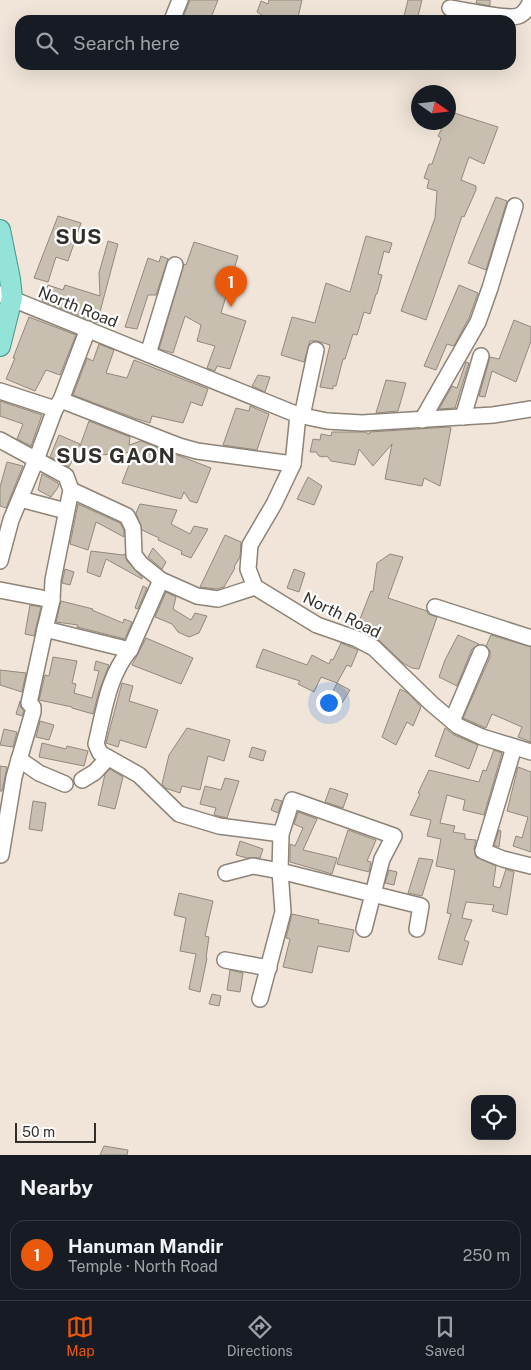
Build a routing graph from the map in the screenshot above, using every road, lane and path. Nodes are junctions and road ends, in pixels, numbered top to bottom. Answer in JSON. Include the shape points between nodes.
{"nodes":[{"id":1,"x":180,"y":0,"type":"edge"},
{"id":2,"x":531,"y":1,"type":"edge"},
{"id":3,"x":450,"y":8,"type":"dead end"},
{"id":4,"x":174,"y":15,"type":"edge"},
{"id":5,"x":498,"y":15,"type":"edge"},
{"id":6,"x":516,"y":16,"type":"edge"},
{"id":7,"x":516,"y":206,"type":"dead end"},
{"id":8,"x":0,"y":230,"type":"edge"},
{"id":9,"x":175,"y":265,"type":"dead end"},
{"id":10,"x":6,"y":296,"type":"edge"},
{"id":11,"x":88,"y":329,"type":"junction"},
{"id":12,"x":0,"y":346,"type":"edge"},
{"id":13,"x":316,"y":350,"type":"dead end"},
{"id":14,"x":148,"y":354,"type":"junction"},
{"id":15,"x":482,"y":356,"type":"dead end"},
{"id":16,"x":0,"y":391,"type":"edge"},
{"id":17,"x":58,"y":404,"type":"junction"},
{"id":18,"x":531,"y":409,"type":"edge"},
{"id":19,"x":300,"y":415,"type":"junction"},
{"id":20,"x":463,"y":417,"type":"junction"},
{"id":21,"x":422,"y":420,"type":"junction"},
{"id":22,"x":0,"y":440,"type":"edge"},
{"id":23,"x":36,"y":460,"type":"junction"},
{"id":24,"x":293,"y":464,"type":"junction"},
{"id":25,"x":70,"y":490,"type":"junction"},
{"id":26,"x":20,"y":499,"type":"junction"},
{"id":27,"x":66,"y":511,"type":"junction"},
{"id":28,"x":0,"y":561,"type":"edge"},
{"id":29,"x":248,"y":570,"type":"junction"},
{"id":30,"x":162,"y":580,"type":"junction"},
{"id":31,"x":255,"y":587,"type":"junction"},
{"id":32,"x":0,"y":590,"type":"edge"},
{"id":33,"x":234,"y":593,"type":"junction"},
{"id":34,"x":52,"y":600,"type":"junction"},
{"id":35,"x":435,"y":607,"type":"dead end"},
{"id":36,"x":44,"y":629,"type":"junction"},
{"id":37,"x":524,"y":636,"type":"edge"},
{"id":38,"x":130,"y":650,"type":"junction"},
{"id":39,"x":481,"y":653,"type":"dead end"},
{"id":40,"x":452,"y":721,"type":"junction"},
{"id":41,"x":514,"y":747,"type":"junction"},
{"id":42,"x":531,"y":752,"type":"edge"},
{"id":43,"x":108,"y":758,"type":"junction"},
{"id":44,"x":19,"y":759,"type":"junction"},
{"id":45,"x":82,"y":780,"type":"dead end"},
{"id":46,"x":65,"y":784,"type":"dead end"},
{"id":47,"x":280,"y":834,"type":"junction"},
{"id":48,"x":1,"y":856,"type":"edge"},
{"id":49,"x":531,"y":866,"type":"edge"},
{"id":50,"x":280,"y":871,"type":"junction"},
{"id":51,"x":226,"y":873,"type":"dead end"},
{"id":52,"x":373,"y":894,"type":"junction"},
{"id":53,"x":364,"y":929,"type":"dead end"},
{"id":54,"x":417,"y":929,"type":"dead end"},
{"id":55,"x":225,"y":960,"type":"dead end"},
{"id":56,"x":269,"y":968,"type":"junction"},
{"id":57,"x":260,"y":999,"type":"dead end"}],
"edges":[{"from":1,"to":4,"type":"street"},
{"from":2,"to":6,"type":"street","via":[[525,13]]},
{"from":3,"to":5,"type":"street"},
{"from":7,"to":21,"type":"street","via":[[478,322]]},
{"from":8,"to":10,"type":"main road","via":[[10,280]]},
{"from":9,"to":14,"type":"street"},
{"from":10,"to":11,"type":"street","name":"North Road"},
{"from":10,"to":12,"type":"main road"},
{"from":11,"to":14,"type":"street","name":"North Road"},
{"from":11,"to":17,"type":"street"},
{"from":13,"to":19,"type":"street"},
{"from":14,"to":19,"type":"street","name":"North Road"},
{"from":15,"to":20,"type":"street"},
{"from":16,"to":17,"type":"street"},
{"from":17,"to":23,"type":"street"},
{"from":17,"to":24,"type":"street","via":[[198,451]]},
{"from":18,"to":20,"type":"street","name":"North Road"},
{"from":19,"to":21,"type":"street","name":"North Road","via":[[362,424]]},
{"from":19,"to":24,"type":"street"},
{"from":20,"to":21,"type":"street","name":"North Road"},
{"from":22,"to":23,"type":"street"},
{"from":23,"to":25,"type":"street","via":[[66,476]]},
{"from":23,"to":26,"type":"street"},
{"from":24,"to":29,"type":"street","via":[[250,545]]},
{"from":25,"to":27,"type":"street"},
{"from":25,"to":30,"type":"street","via":[[127,516],[133,528],[134,555]]},
{"from":26,"to":27,"type":"street"},
{"from":26,"to":28,"type":"street"},
{"from":27,"to":34,"type":"street"},
{"from":29,"to":31,"type":"street"},
{"from":29,"to":33,"type":"street"},
{"from":30,"to":33,"type":"street","via":[[198,596],[218,599]]},
{"from":30,"to":38,"type":"street"},
{"from":31,"to":33,"type":"street"},
{"from":31,"to":40,"type":"street","name":"North Road","via":[[317,625],[374,648]]},
{"from":32,"to":34,"type":"street"},
{"from":34,"to":36,"type":"street"},
{"from":35,"to":37,"type":"street"},
{"from":36,"to":38,"type":"street"},
{"from":36,"to":44,"type":"street","via":[[29,702],[33,712]]},
{"from":38,"to":43,"type":"street","via":[[112,678],[96,744]]},
{"from":39,"to":40,"type":"street"},
{"from":40,"to":41,"type":"street","name":"North Road","via":[[482,737]]},
{"from":41,"to":42,"type":"street","name":"North Road"},
{"from":41,"to":49,"type":"street","via":[[483,851]]},
{"from":43,"to":45,"type":"street"},
{"from":43,"to":47,"type":"street","via":[[139,775],[179,814],[219,826]]},
{"from":44,"to":46,"type":"street","via":[[39,773]]},
{"from":44,"to":48,"type":"street"},
{"from":47,"to":50,"type":"street"},
{"from":47,"to":52,"type":"street","via":[[292,800],[394,836],[382,859]]},
{"from":50,"to":51,"type":"street","via":[[253,866]]},
{"from":50,"to":52,"type":"street"},
{"from":50,"to":56,"type":"street","via":[[283,912]]},
{"from":52,"to":53,"type":"street"},
{"from":52,"to":54,"type":"street","via":[[421,906]]},
{"from":55,"to":56,"type":"street"},
{"from":56,"to":57,"type":"street"}]}
